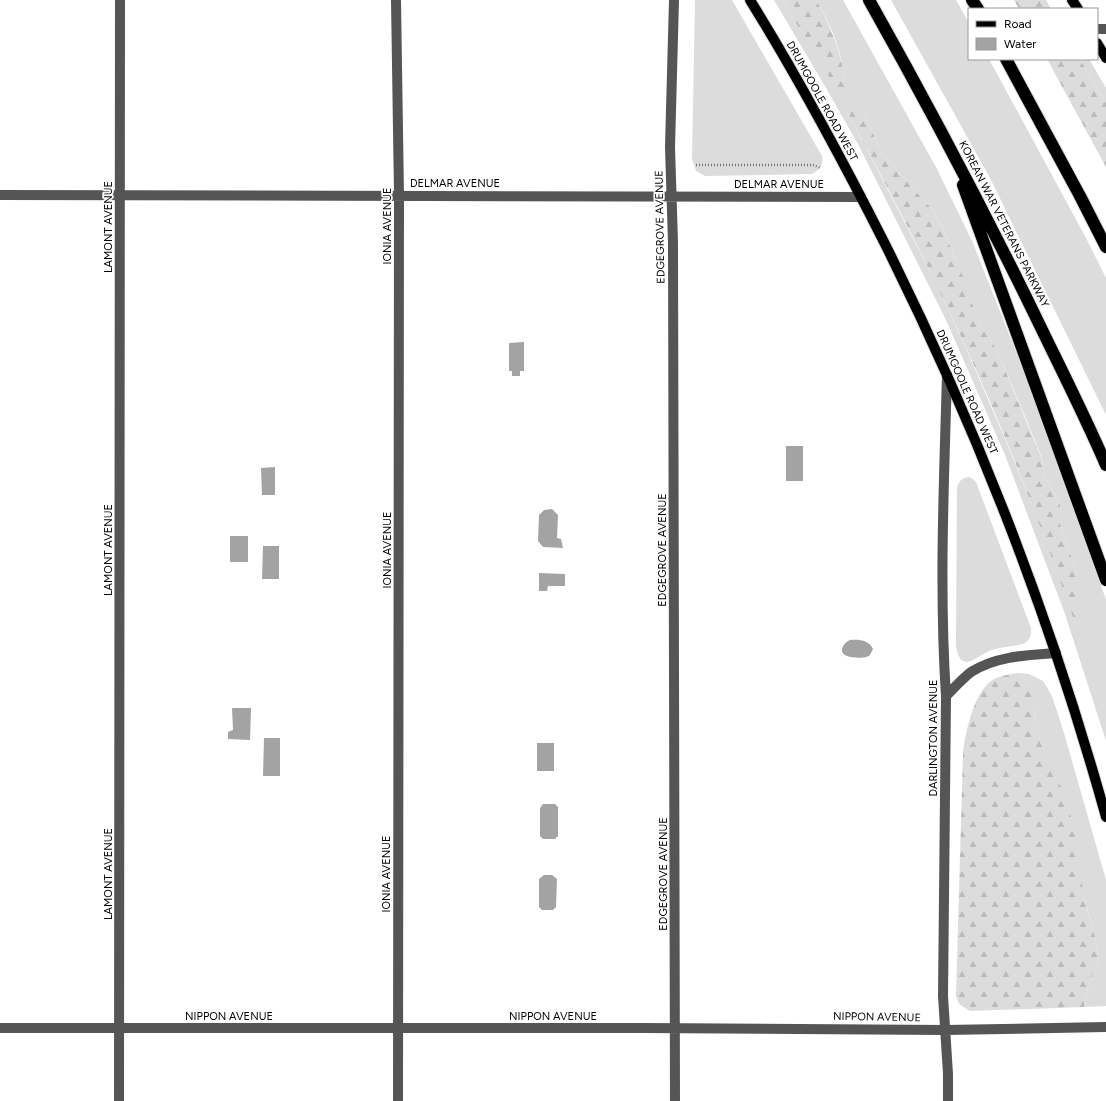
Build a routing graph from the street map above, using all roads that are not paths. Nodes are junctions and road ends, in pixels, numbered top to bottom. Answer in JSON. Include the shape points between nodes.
{"nodes":[{"id":1,"x":120,"y":0,"type":"edge"},
{"id":2,"x":396,"y":0,"type":"edge"},
{"id":3,"x":674,"y":0,"type":"edge"},
{"id":4,"x":750,"y":0,"type":"edge"},
{"id":5,"x":869,"y":0,"type":"edge"},
{"id":6,"x":1098,"y":45,"type":"edge"},
{"id":7,"x":1106,"y":58,"type":"edge"},
{"id":8,"x":1007,"y":60,"type":"edge"},
{"id":9,"x":950,"y":146,"type":"junction"},
{"id":10,"x":0,"y":195,"type":"edge"},
{"id":11,"x":120,"y":195,"type":"junction"},
{"id":12,"x":399,"y":195,"type":"junction"},
{"id":13,"x":672,"y":196,"type":"junction"},
{"id":14,"x":861,"y":197,"type":"junction"},
{"id":15,"x":1106,"y":247,"type":"edge"},
{"id":16,"x":947,"y":375,"type":"junction"},
{"id":17,"x":1106,"y":465,"type":"edge"},
{"id":18,"x":1106,"y":580,"type":"edge"},
{"id":19,"x":1056,"y":653,"type":"junction"},
{"id":20,"x":946,"y":696,"type":"junction"},
{"id":21,"x":1106,"y":817,"type":"edge"},
{"id":22,"x":1106,"y":1027,"type":"edge"},
{"id":23,"x":0,"y":1028,"type":"edge"},
{"id":24,"x":120,"y":1028,"type":"junction"},
{"id":25,"x":398,"y":1028,"type":"junction"},
{"id":26,"x":675,"y":1028,"type":"junction"},
{"id":27,"x":945,"y":1030,"type":"junction"},
{"id":28,"x":120,"y":1101,"type":"edge"},
{"id":29,"x":398,"y":1101,"type":"edge"},
{"id":30,"x":675,"y":1101,"type":"edge"},
{"id":31,"x":948,"y":1101,"type":"edge"}],
"edges":[{"from":1,"to":11,"type":"street","name":"LAMONT AVENUE"},
{"from":2,"to":12,"type":"street","name":"IONIA AVENUE"},
{"from":3,"to":13,"type":"street","name":"EDGEGROVE AVENUE","via":[[670,147]]},
{"from":4,"to":14,"type":"main road","name":"DRUMGOOLE ROAD WEST","via":[[822,123]]},
{"from":5,"to":9,"type":"highway","name":"KOREAN WAR VETERANS PARKWAY"},
{"from":6,"to":7,"type":"main road"},
{"from":8,"to":15,"type":"highway"},
{"from":9,"to":17,"type":"highway","name":"KOREAN WAR VETERANS PARKWAY","via":[[988,218]]},
{"from":9,"to":18,"type":"highway"},
{"from":10,"to":11,"type":"street","name":"DELMAR AVENUE"},
{"from":11,"to":12,"type":"street","name":"DELMAR AVENUE"},
{"from":11,"to":24,"type":"street","name":"LAMONT AVENUE"},
{"from":12,"to":13,"type":"street","name":"DELMAR AVENUE"},
{"from":12,"to":25,"type":"street","name":"IONIA AVENUE"},
{"from":13,"to":14,"type":"street","name":"DELMAR AVENUE"},
{"from":13,"to":26,"type":"street","name":"EDGEGROVE AVENUE"},
{"from":14,"to":16,"type":"main road","name":"DRUMGOOLE ROAD WEST"},
{"from":16,"to":19,"type":"main road","name":"DRUMGOOLE ROAD WEST","via":[[1028,572]]},
{"from":16,"to":20,"type":"street","name":"DARLINGTON AVENUE","via":[[943,640]]},
{"from":19,"to":20,"type":"street","via":[[1009,658],[982,666],[970,673]]},
{"from":19,"to":21,"type":"main road","name":"DRUMGOOLE ROAD WEST"},
{"from":20,"to":27,"type":"street","name":"DARLINGTON AVENUE","via":[[943,996]]},
{"from":22,"to":27,"type":"street","name":"NIPPON AVENUE"},
{"from":23,"to":24,"type":"street","name":"NIPPON AVENUE"},
{"from":24,"to":25,"type":"street","name":"NIPPON AVENUE"},
{"from":24,"to":28,"type":"street","name":"LAMONT AVENUE"},
{"from":25,"to":26,"type":"street","name":"NIPPON AVENUE"},
{"from":25,"to":29,"type":"street","name":"IONIA AVENUE"},
{"from":26,"to":27,"type":"street","name":"NIPPON AVENUE"},
{"from":26,"to":30,"type":"street","name":"EDGEGROVE AVENUE"},
{"from":27,"to":31,"type":"street","name":"DARLINGTON AVENUE"}]}
